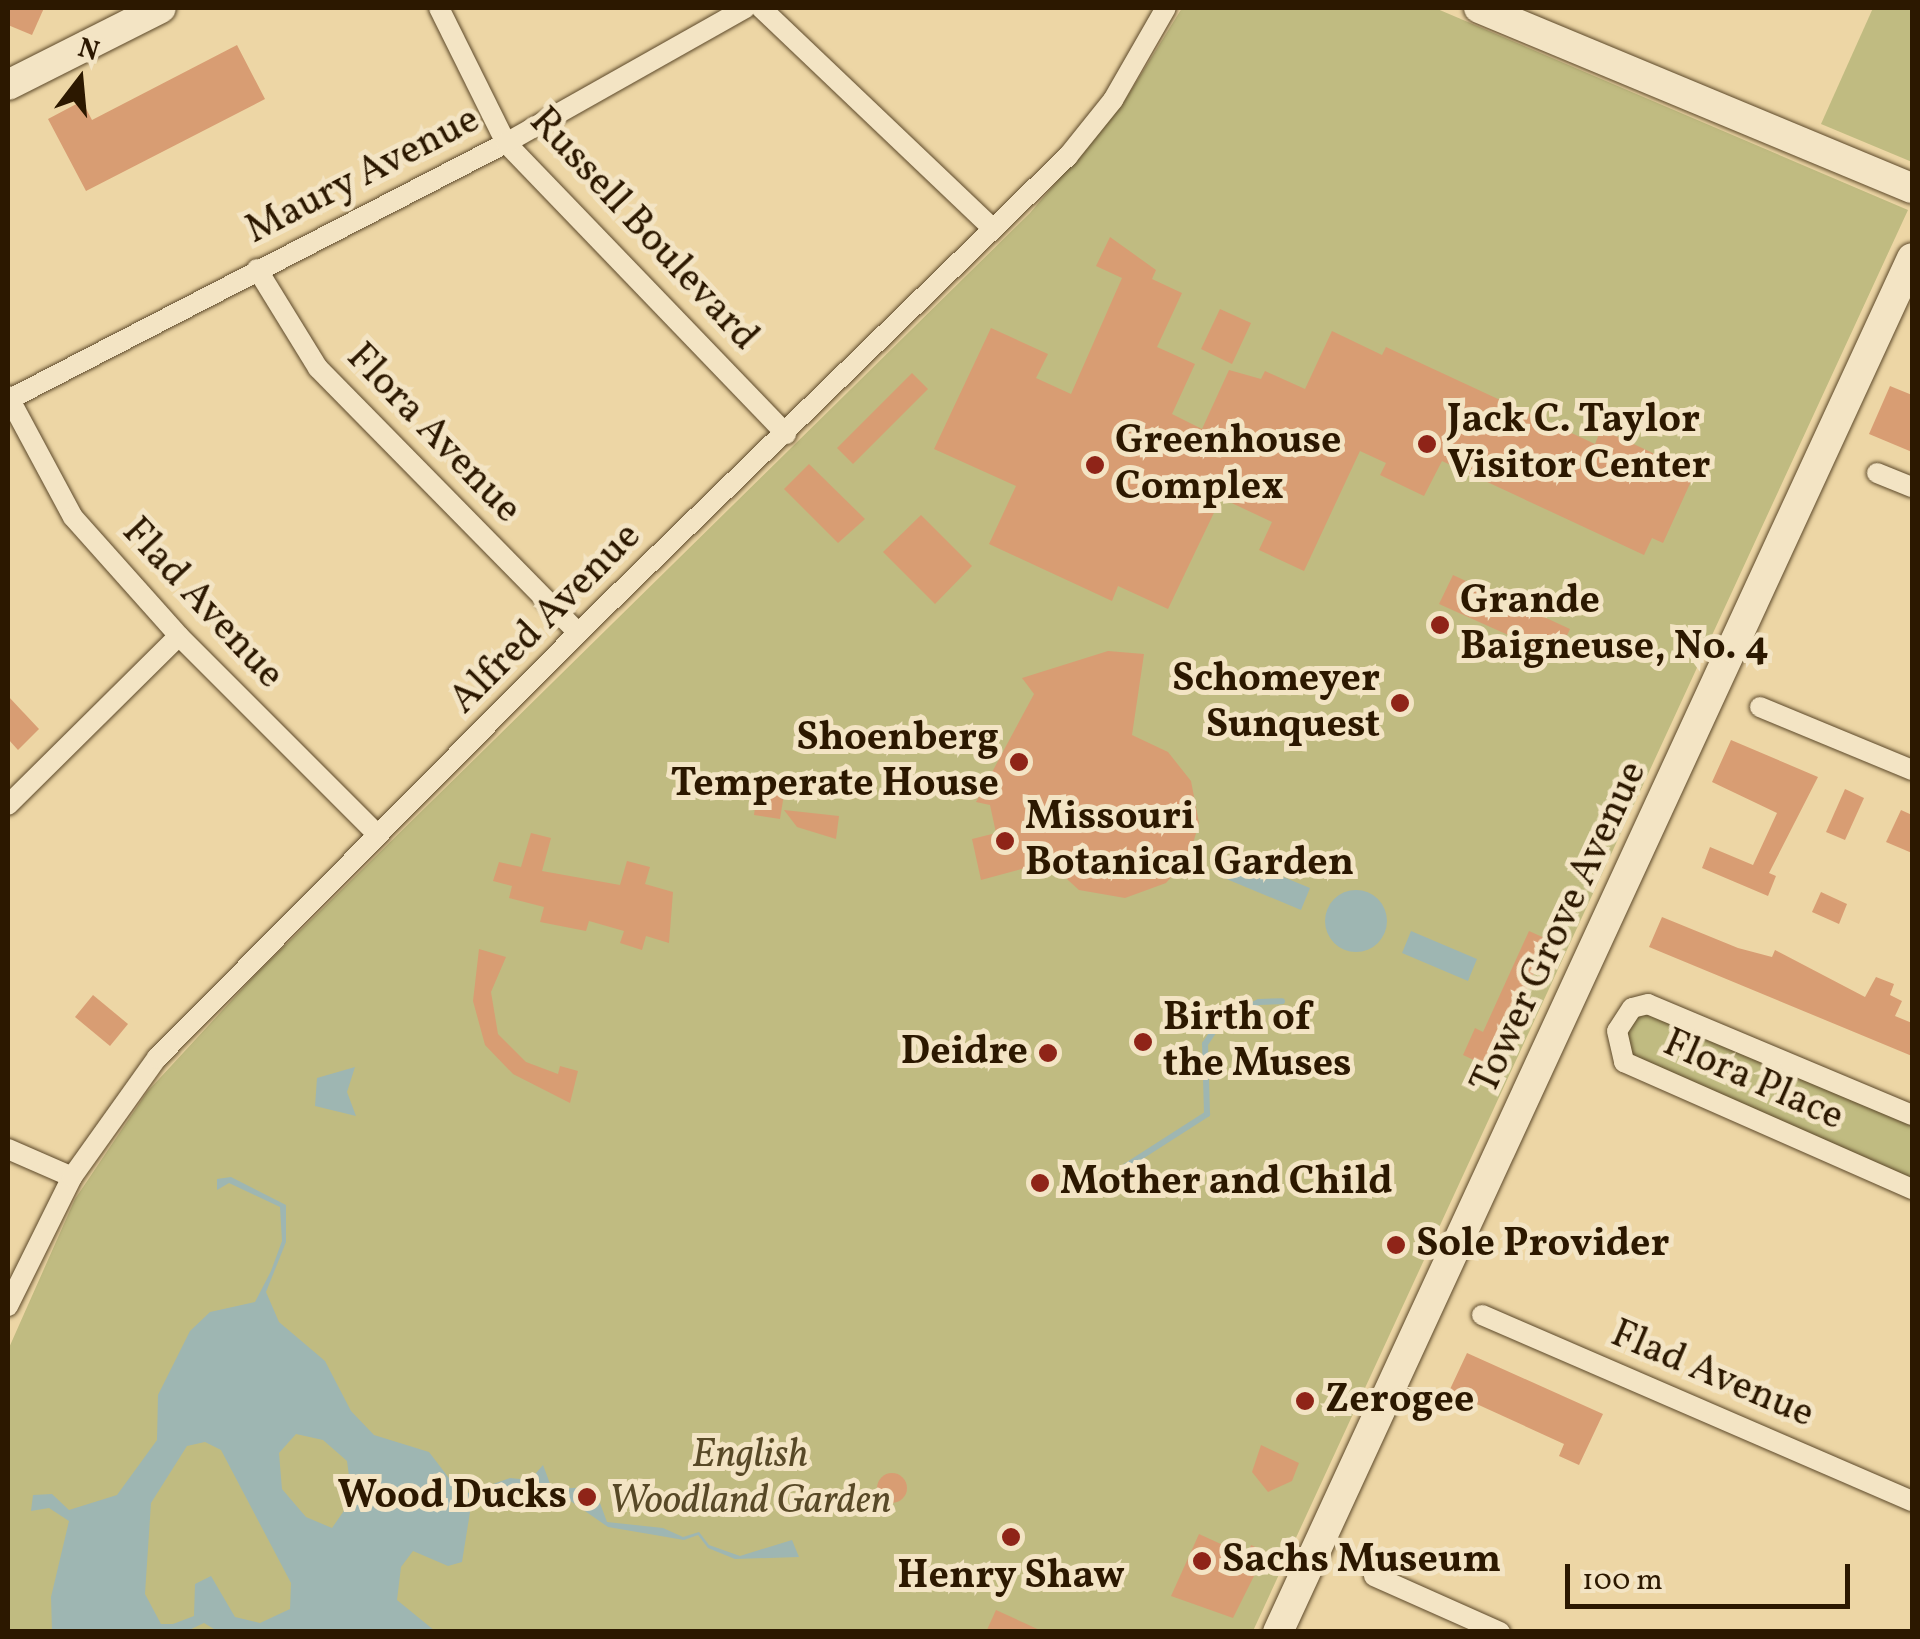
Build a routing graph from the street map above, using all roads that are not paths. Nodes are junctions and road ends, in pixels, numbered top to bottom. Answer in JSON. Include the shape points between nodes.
{"nodes":[{"id":1,"x":161,"y":8,"type":"edge"},
{"id":2,"x":440,"y":8,"type":"edge"},
{"id":3,"x":746,"y":8,"type":"edge"},
{"id":4,"x":762,"y":8,"type":"edge"},
{"id":5,"x":1166,"y":8,"type":"edge"},
{"id":6,"x":1480,"y":8,"type":"edge"},
{"id":7,"x":8,"y":85,"type":"edge"},
{"id":8,"x":506,"y":143,"type":"junction"},
{"id":9,"x":1912,"y":188,"type":"edge"},
{"id":10,"x":993,"y":229,"type":"junction"},
{"id":11,"x":1912,"y":258,"type":"edge"},
{"id":12,"x":257,"y":270,"type":"junction"},
{"id":13,"x":8,"y":398,"type":"edge"},
{"id":14,"x":786,"y":434,"type":"junction"},
{"id":15,"x":1878,"y":474,"type":"dead end"},
{"id":16,"x":1912,"y":487,"type":"edge"},
{"id":17,"x":578,"y":633,"type":"junction"},
{"id":18,"x":178,"y":636,"type":"junction"},
{"id":19,"x":1760,"y":706,"type":"dead end"},
{"id":20,"x":1912,"y":770,"type":"edge"},
{"id":21,"x":8,"y":805,"type":"edge"},
{"id":22,"x":378,"y":835,"type":"junction"},
{"id":23,"x":1912,"y":1115,"type":"edge"},
{"id":24,"x":8,"y":1149,"type":"edge"},
{"id":25,"x":72,"y":1177,"type":"junction"},
{"id":26,"x":1912,"y":1189,"type":"edge"},
{"id":27,"x":8,"y":1306,"type":"edge"},
{"id":28,"x":1482,"y":1315,"type":"dead end"},
{"id":29,"x":1912,"y":1501,"type":"edge"},
{"id":30,"x":1374,"y":1576,"type":"dead end"},
{"id":31,"x":1278,"y":1632,"type":"edge"},
{"id":32,"x":1500,"y":1632,"type":"edge"}],
"edges":[{"from":1,"to":7,"type":"street"},
{"from":2,"to":8,"type":"street","name":"Russell Boulevard"},
{"from":3,"to":8,"type":"street","name":"Maury Avenue"},
{"from":4,"to":10,"type":"street"},
{"from":5,"to":10,"type":"street","name":"Alfred Avenue","via":[[1097,122]]},
{"from":6,"to":9,"type":"street"},
{"from":8,"to":12,"type":"street","name":"Maury Avenue"},
{"from":8,"to":14,"type":"street","name":"Russell Boulevard"},
{"from":10,"to":14,"type":"street","name":"Alfred Avenue"},
{"from":11,"to":31,"type":"street","name":"Tower Grove Avenue"},
{"from":12,"to":13,"type":"street","name":"Maury Avenue"},
{"from":12,"to":17,"type":"street","name":"Flora Avenue","via":[[318,368]]},
{"from":13,"to":18,"type":"street","name":"Flad Avenue","via":[[74,517]]},
{"from":14,"to":17,"type":"street","name":"Alfred Avenue"},
{"from":15,"to":16,"type":"street"},
{"from":17,"to":22,"type":"street","name":"Alfred Avenue"},
{"from":18,"to":21,"type":"street"},
{"from":18,"to":22,"type":"street","name":"Flad Avenue"},
{"from":19,"to":20,"type":"street"},
{"from":22,"to":25,"type":"street","name":"Alfred Avenue","via":[[175,1038]]},
{"from":23,"to":26,"type":"street","name":"Flora Place","via":[[1648,1004],[1632,1008],[1617,1030],[1624,1062]]},
{"from":24,"to":25,"type":"street"},
{"from":25,"to":27,"type":"street","name":"Alfred Avenue"},
{"from":28,"to":29,"type":"street","name":"Flad Avenue"},
{"from":30,"to":32,"type":"street"}]}
